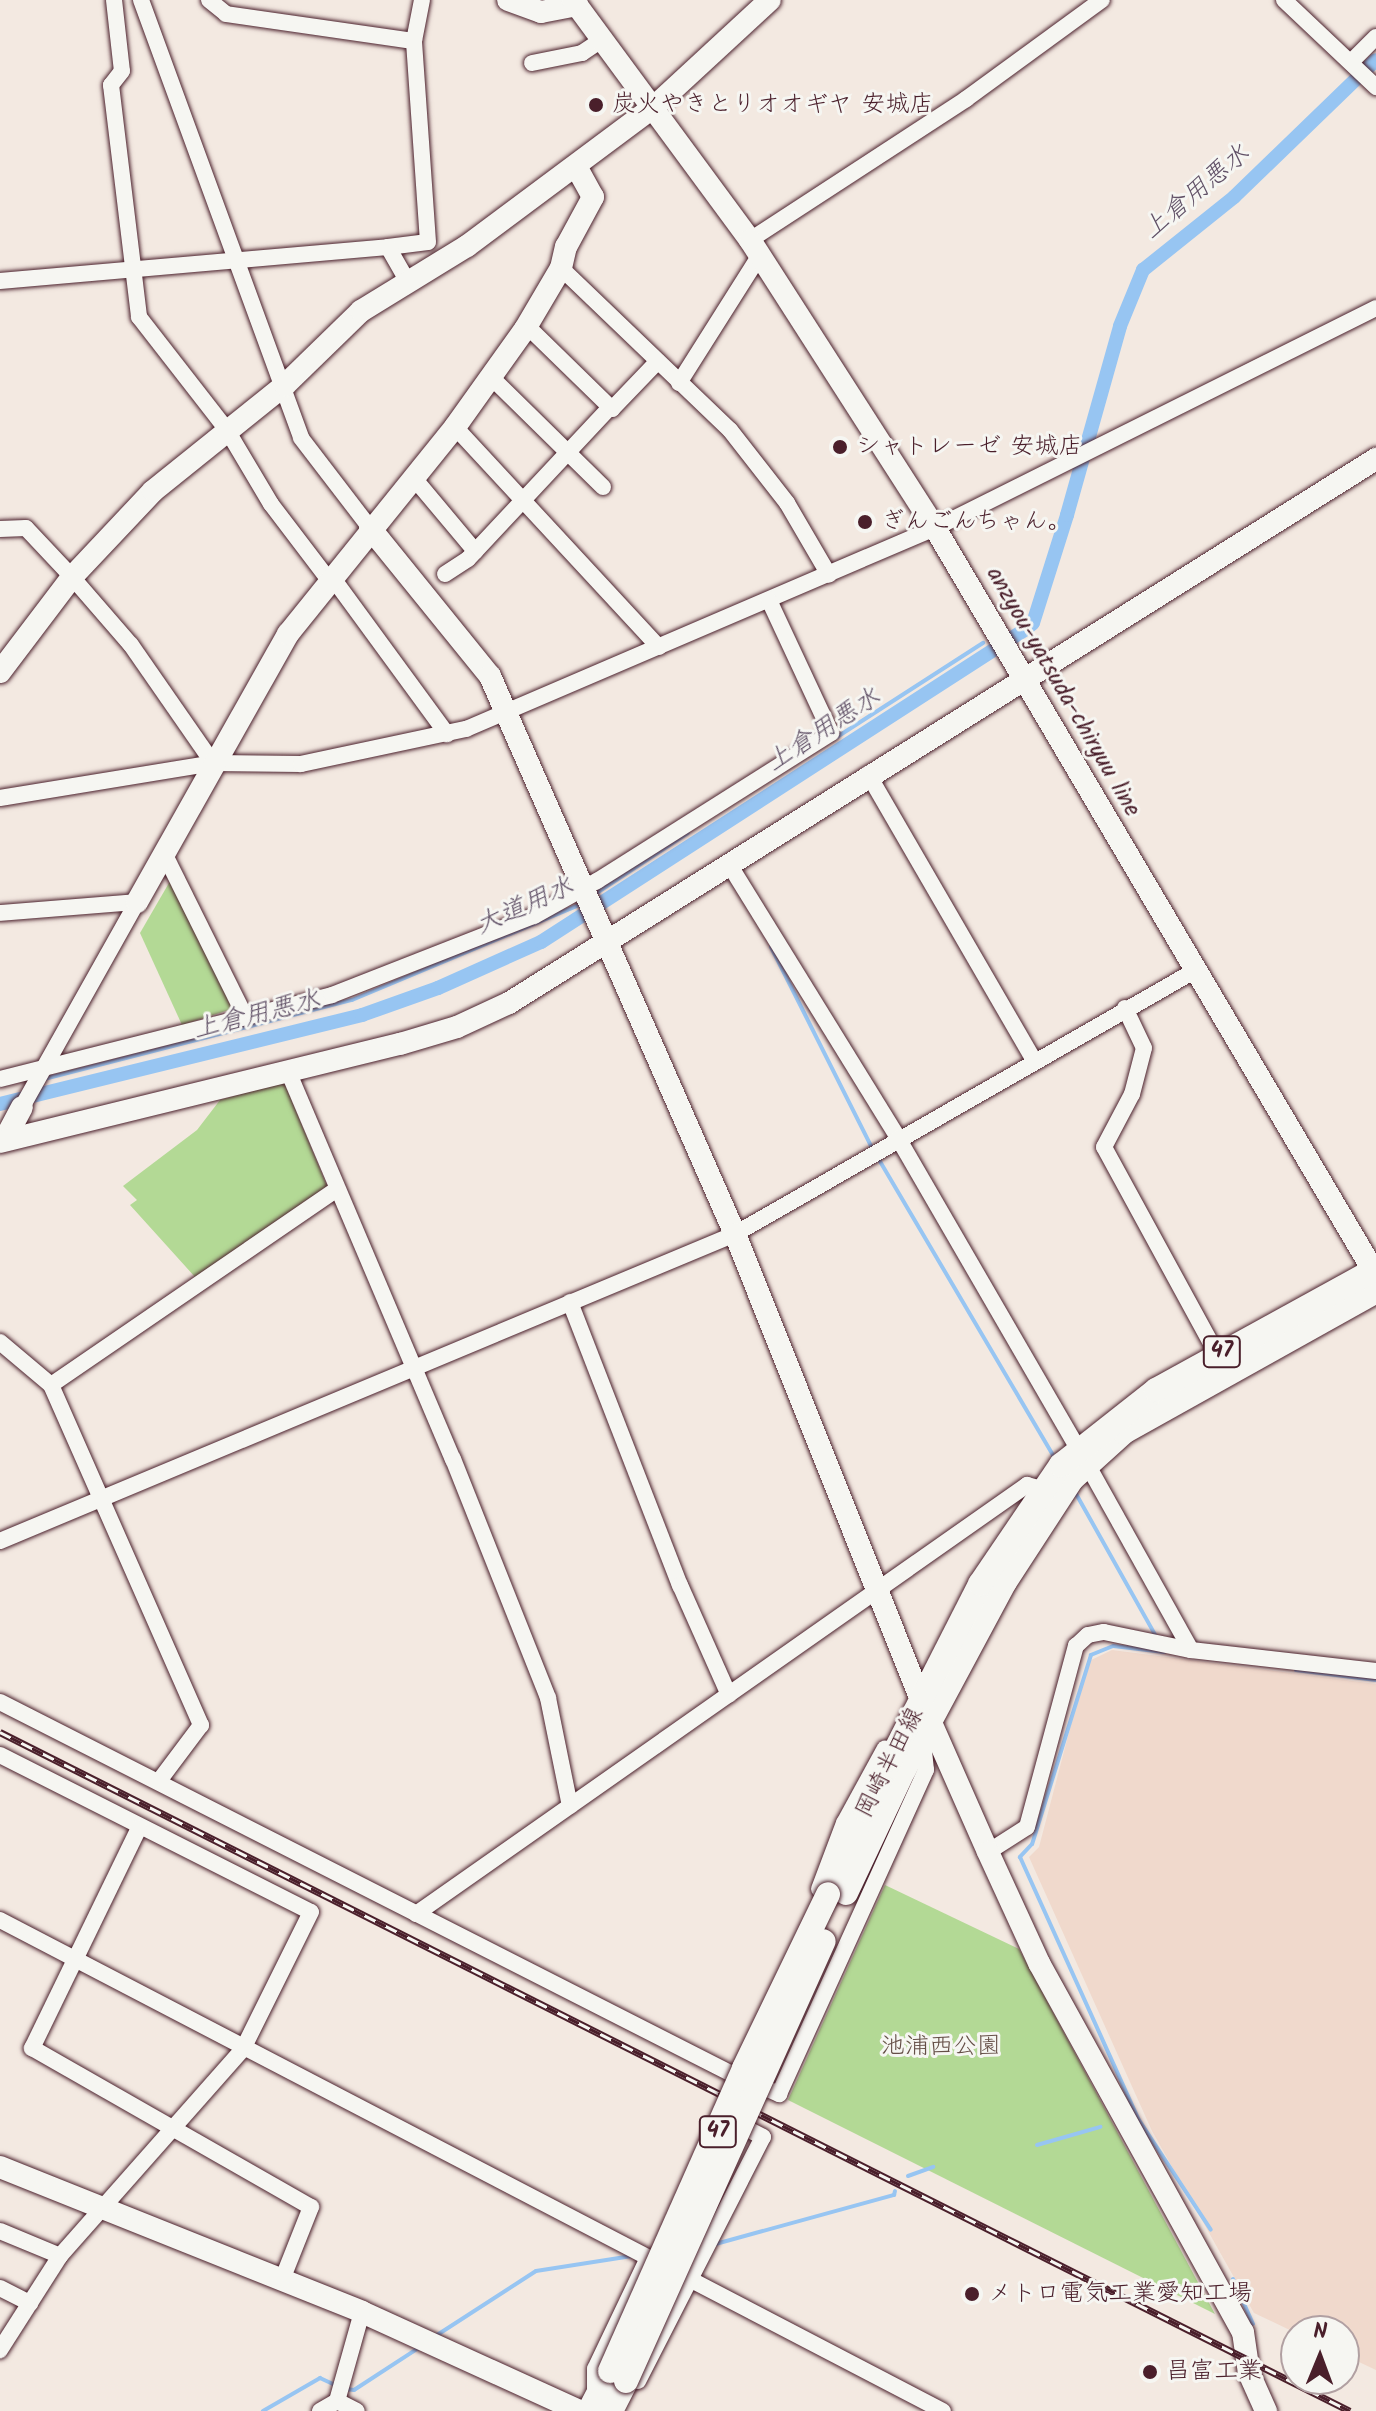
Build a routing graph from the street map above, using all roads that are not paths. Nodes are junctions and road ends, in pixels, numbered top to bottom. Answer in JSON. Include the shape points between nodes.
{"nodes":[{"id":1,"x":114,"y":0,"type":"edge"},
{"id":2,"x":141,"y":0,"type":"edge"},
{"id":3,"x":209,"y":0,"type":"edge"},
{"id":4,"x":422,"y":0,"type":"edge"},
{"id":5,"x":508,"y":0,"type":"edge"},
{"id":6,"x":770,"y":0,"type":"edge"},
{"id":7,"x":1102,"y":0,"type":"edge"},
{"id":8,"x":1284,"y":0,"type":"edge"},
{"id":9,"x":575,"y":3,"type":"edge"},
{"id":10,"x":1376,"y":37,"type":"edge"},
{"id":11,"x":603,"y":39,"type":"junction"},
{"id":12,"x":414,"y":41,"type":"junction"},
{"id":13,"x":532,"y":63,"type":"dead end"},
{"id":14,"x":1364,"y":73,"type":"edge"},
{"id":15,"x":655,"y":106,"type":"junction"},
{"id":16,"x":577,"y":168,"type":"junction"},
{"id":17,"x":388,"y":247,"type":"junction"},
{"id":18,"x":755,"y":247,"type":"junction"},
{"id":19,"x":233,"y":258,"type":"junction"},
{"id":20,"x":132,"y":267,"type":"junction"},
{"id":21,"x":561,"y":268,"type":"junction"},
{"id":22,"x":0,"y":281,"type":"edge"},
{"id":23,"x":408,"y":282,"type":"junction"},
{"id":24,"x":1376,"y":308,"type":"edge"},
{"id":25,"x":527,"y":326,"type":"junction"},
{"id":26,"x":658,"y":361,"type":"junction"},
{"id":27,"x":491,"y":377,"type":"junction"},
{"id":28,"x":679,"y":383,"type":"junction"},
{"id":29,"x":285,"y":385,"type":"junction"},
{"id":30,"x":610,"y":407,"type":"junction"},
{"id":31,"x":455,"y":427,"type":"junction"},
{"id":32,"x":227,"y":430,"type":"junction"},
{"id":33,"x":567,"y":452,"type":"junction"},
{"id":34,"x":1376,"y":459,"type":"edge"},
{"id":35,"x":413,"y":477,"type":"junction"},
{"id":36,"x":603,"y":487,"type":"dead end"},
{"id":37,"x":520,"y":499,"type":"junction"},
{"id":38,"x":370,"y":528,"type":"junction"},
{"id":39,"x":935,"y":528,"type":"junction"},
{"id":40,"x":0,"y":529,"type":"edge"},
{"id":41,"x":475,"y":551,"type":"junction"},
{"id":42,"x":445,"y":574,"type":"dead end"},
{"id":43,"x":829,"y":575,"type":"junction"},
{"id":44,"x":72,"y":577,"type":"junction"},
{"id":45,"x":330,"y":578,"type":"junction"},
{"id":46,"x":769,"y":600,"type":"junction"},
{"id":47,"x":659,"y":647,"type":"junction"},
{"id":48,"x":0,"y":672,"type":"edge"},
{"id":49,"x":1025,"y":677,"type":"junction"},
{"id":50,"x":506,"y":710,"type":"junction"},
{"id":51,"x":447,"y":734,"type":"junction"},
{"id":52,"x":213,"y":763,"type":"junction"},
{"id":53,"x":868,"y":774,"type":"junction"},
{"id":54,"x":0,"y":798,"type":"edge"},
{"id":55,"x":165,"y":855,"type":"junction"},
{"id":56,"x":729,"y":864,"type":"junction"},
{"id":57,"x":585,"y":891,"type":"junction"},
{"id":58,"x":137,"y":902,"type":"junction"},
{"id":59,"x":0,"y":913,"type":"edge"},
{"id":60,"x":603,"y":934,"type":"junction"},
{"id":61,"x":1196,"y":970,"type":"junction"},
{"id":62,"x":1125,"y":1008,"type":"junction"},
{"id":63,"x":246,"y":1018,"type":"junction"},
{"id":64,"x":1033,"y":1059,"type":"junction"},
{"id":65,"x":41,"y":1068,"type":"junction"},
{"id":66,"x":288,"y":1071,"type":"junction"},
{"id":67,"x":0,"y":1079,"type":"edge"},
{"id":68,"x":29,"y":1093,"type":"joint"},
{"id":69,"x":898,"y":1138,"type":"junction"},
{"id":70,"x":3,"y":1141,"type":"edge"},
{"id":71,"x":337,"y":1189,"type":"junction"},
{"id":72,"x":735,"y":1234,"type":"junction"},
{"id":73,"x":1375,"y":1276,"type":"edge"},
{"id":74,"x":570,"y":1302,"type":"junction"},
{"id":75,"x":0,"y":1342,"type":"edge"},
{"id":76,"x":1217,"y":1354,"type":"junction"},
{"id":77,"x":413,"y":1367,"type":"junction"},
{"id":78,"x":51,"y":1385,"type":"junction"},
{"id":79,"x":1082,"y":1456,"type":"junction"},
{"id":80,"x":1042,"y":1489,"type":"junction"},
{"id":81,"x":104,"y":1498,"type":"junction"},
{"id":82,"x":0,"y":1541,"type":"edge"},
{"id":83,"x":880,"y":1589,"type":"junction"},
{"id":84,"x":1191,"y":1650,"type":"junction"},
{"id":85,"x":1376,"y":1671,"type":"edge"},
{"id":86,"x":729,"y":1695,"type":"junction"},
{"id":87,"x":0,"y":1702,"type":"edge"},
{"id":88,"x":921,"y":1722,"type":"junction"},
{"id":89,"x":0,"y":1755,"type":"edge"},
{"id":90,"x":159,"y":1781,"type":"junction"},
{"id":91,"x":570,"y":1806,"type":"junction"},
{"id":92,"x":139,"y":1828,"type":"junction"},
{"id":93,"x":988,"y":1852,"type":"junction"},
{"id":94,"x":416,"y":1914,"type":"junction"},
{"id":95,"x":0,"y":1920,"type":"edge"},
{"id":96,"x":74,"y":1957,"type":"junction"},
{"id":97,"x":243,"y":2049,"type":"junction"},
{"id":98,"x":734,"y":2075,"type":"junction"},
{"id":99,"x":176,"y":2128,"type":"junction"},
{"id":100,"x":0,"y":2167,"type":"edge"},
{"id":101,"x":103,"y":2210,"type":"junction"},
{"id":102,"x":0,"y":2231,"type":"edge"},
{"id":103,"x":649,"y":2255,"type":"junction"},
{"id":104,"x":60,"y":2256,"type":"junction"},
{"id":105,"x":692,"y":2276,"type":"junction"},
{"id":106,"x":282,"y":2280,"type":"junction"},
{"id":107,"x":0,"y":2288,"type":"edge"},
{"id":108,"x":30,"y":2303,"type":"junction"},
{"id":109,"x":362,"y":2312,"type":"junction"},
{"id":110,"x":0,"y":2350,"type":"edge"},
{"id":111,"x":337,"y":2401,"type":"junction"},
{"id":112,"x":597,"y":2408,"type":"edge"},
{"id":113,"x":320,"y":2411,"type":"edge"},
{"id":114,"x":357,"y":2411,"type":"edge"},
{"id":115,"x":943,"y":2411,"type":"edge"},
{"id":116,"x":1266,"y":2411,"type":"edge"}],
"edges":[{"from":1,"to":20,"type":"street","via":[[122,71],[111,85]]},
{"from":2,"to":19,"type":"street"},
{"from":3,"to":12,"type":"street","via":[[226,14]]},
{"from":4,"to":12,"type":"street"},
{"from":5,"to":9,"type":"street","via":[[541,12]]},
{"from":6,"to":15,"type":"street"},
{"from":7,"to":18,"type":"street"},
{"from":8,"to":14,"type":"street"},
{"from":9,"to":11,"type":"street","name":"anzyou-yatsuda-chiryuu line"},
{"from":10,"to":14,"type":"street"},
{"from":11,"to":13,"type":"street","via":[[582,53]]},
{"from":11,"to":15,"type":"street","name":"anzyou-yatsuda-chiryuu line"},
{"from":12,"to":17,"type":"street","via":[[428,242]]},
{"from":15,"to":16,"type":"street"},
{"from":15,"to":18,"type":"street","name":"anzyou-yatsuda-chiryuu line"},
{"from":16,"to":21,"type":"street","via":[[593,197],[566,247]]},
{"from":16,"to":23,"type":"street"},
{"from":17,"to":19,"type":"street"},
{"from":17,"to":23,"type":"street"},
{"from":18,"to":28,"type":"street"},
{"from":18,"to":39,"type":"street","name":"anzyou-yatsuda-chiryuu line"},
{"from":19,"to":20,"type":"street"},
{"from":19,"to":29,"type":"street"},
{"from":20,"to":22,"type":"street"},
{"from":20,"to":32,"type":"street","via":[[139,317]]},
{"from":21,"to":25,"type":"street"},
{"from":21,"to":26,"type":"street"},
{"from":23,"to":29,"type":"street","via":[[361,311]]},
{"from":24,"to":39,"type":"street"},
{"from":25,"to":27,"type":"street"},
{"from":25,"to":30,"type":"street"},
{"from":26,"to":28,"type":"street"},
{"from":26,"to":30,"type":"street"},
{"from":27,"to":31,"type":"street"},
{"from":27,"to":33,"type":"street"},
{"from":28,"to":43,"type":"street","via":[[730,430],[787,503]]},
{"from":29,"to":32,"type":"street"},
{"from":29,"to":38,"type":"street","via":[[301,438]]},
{"from":30,"to":33,"type":"street"},
{"from":31,"to":35,"type":"street"},
{"from":31,"to":37,"type":"street"},
{"from":32,"to":44,"type":"street","via":[[153,491]]},
{"from":32,"to":45,"type":"street","via":[[271,504]]},
{"from":33,"to":36,"type":"street"},
{"from":33,"to":37,"type":"street"},
{"from":34,"to":49,"type":"street"},
{"from":35,"to":38,"type":"street"},
{"from":35,"to":41,"type":"street"},
{"from":37,"to":41,"type":"street"},
{"from":37,"to":47,"type":"street"},
{"from":38,"to":45,"type":"street"},
{"from":38,"to":50,"type":"street","via":[[479,656]]},
{"from":39,"to":43,"type":"street"},
{"from":39,"to":49,"type":"street","name":"anzyou-yatsuda-chiryuu line"},
{"from":40,"to":44,"type":"street","via":[[26,528]]},
{"from":41,"to":42,"type":"street"},
{"from":43,"to":46,"type":"street"},
{"from":44,"to":48,"type":"street"},
{"from":44,"to":52,"type":"street","via":[[131,645]]},
{"from":45,"to":51,"type":"street"},
{"from":45,"to":52,"type":"street","via":[[288,634]]},
{"from":46,"to":47,"type":"street"},
{"from":46,"to":57,"type":"street","via":[[831,733]]},
{"from":47,"to":50,"type":"street"},
{"from":49,"to":53,"type":"street"},
{"from":49,"to":61,"type":"street","name":"anzyou-yatsuda-chiryuu line"},
{"from":50,"to":51,"type":"street"},
{"from":50,"to":57,"type":"street"},
{"from":51,"to":52,"type":"street","via":[[301,764]]},
{"from":52,"to":54,"type":"street"},
{"from":52,"to":55,"type":"street"},
{"from":53,"to":56,"type":"street"},
{"from":53,"to":64,"type":"street"},
{"from":55,"to":58,"type":"street"},
{"from":55,"to":63,"type":"street"},
{"from":56,"to":60,"type":"street"},
{"from":56,"to":69,"type":"street"},
{"from":57,"to":60,"type":"street"},
{"from":57,"to":63,"type":"street","via":[[433,958],[332,995]]},
{"from":58,"to":59,"type":"street"},
{"from":58,"to":65,"type":"street"},
{"from":60,"to":66,"type":"street","via":[[509,1003],[457,1027]]},
{"from":60,"to":72,"type":"street"},
{"from":61,"to":62,"type":"street"},
{"from":61,"to":73,"type":"street","name":"anzyou-yatsuda-chiryuu line"},
{"from":62,"to":64,"type":"street"},
{"from":62,"to":76,"type":"street","via":[[1144,1048],[1132,1094],[1104,1147]]},
{"from":63,"to":65,"type":"street"},
{"from":64,"to":69,"type":"street"},
{"from":65,"to":67,"type":"street"},
{"from":65,"to":68,"type":"street"},
{"from":66,"to":70,"type":"street"},
{"from":66,"to":71,"type":"street"},
{"from":68,"to":70,"type":"street"},
{"from":69,"to":72,"type":"street"},
{"from":69,"to":79,"type":"street"},
{"from":71,"to":77,"type":"street"},
{"from":71,"to":78,"type":"street"},
{"from":72,"to":74,"type":"street"},
{"from":72,"to":83,"type":"street"},
{"from":73,"to":76,"type":"main road","name":"岡崎半田線","number":"47"},
{"from":73,"to":79,"type":"main road","name":"岡崎半田線","number":"47"},
{"from":74,"to":77,"type":"street"},
{"from":74,"to":86,"type":"street","via":[[680,1585]]},
{"from":75,"to":78,"type":"street"},
{"from":76,"to":79,"type":"main road","name":"岡崎半田線","number":"47","via":[[1121,1413]]},
{"from":77,"to":81,"type":"street"},
{"from":77,"to":91,"type":"street","via":[[548,1698]]},
{"from":78,"to":81,"type":"street"},
{"from":79,"to":80,"type":"main road","name":"岡崎半田線","number":"47"},
{"from":79,"to":84,"type":"street"},
{"from":79,"to":88,"type":"main road","name":"岡崎半田線","number":"47"},
{"from":80,"to":83,"type":"street","via":[[1027,1485]]},
{"from":80,"to":88,"type":"main road","name":"岡崎半田線","number":"47","via":[[980,1584]]},
{"from":81,"to":82,"type":"street"},
{"from":81,"to":90,"type":"street","via":[[201,1725]]},
{"from":83,"to":86,"type":"street"},
{"from":83,"to":88,"type":"street"},
{"from":84,"to":85,"type":"street"},
{"from":84,"to":93,"type":"street","via":[[1104,1632],[1088,1635],[1076,1646],[1027,1827]]},
{"from":86,"to":91,"type":"street"},
{"from":87,"to":90,"type":"street"},
{"from":88,"to":93,"type":"street"},
{"from":88,"to":98,"type":"street","via":[[893,1736],[866,1778]]},
{"from":88,"to":98,"type":"street","via":[[926,1770],[779,2094]]},
{"from":88,"to":112,"type":"main road","name":"岡崎半田線","number":"47","bridge":true,"via":[[744,2068],[618,2376]]},
{"from":89,"to":92,"type":"street"},
{"from":90,"to":94,"type":"street"},
{"from":91,"to":94,"type":"street"},
{"from":92,"to":96,"type":"street"},
{"from":92,"to":97,"type":"street","via":[[311,1912]]},
{"from":93,"to":116,"type":"street","via":[[1039,1963],[1243,2332],[1249,2373]]},
{"from":94,"to":98,"type":"street"},
{"from":95,"to":96,"type":"street"},
{"from":96,"to":97,"type":"street"},
{"from":96,"to":99,"type":"street","via":[[32,2048]]},
{"from":97,"to":99,"type":"street"},
{"from":97,"to":103,"type":"street"},
{"from":99,"to":101,"type":"street"},
{"from":99,"to":106,"type":"street","via":[[311,2207]]},
{"from":100,"to":101,"type":"street"},
{"from":101,"to":104,"type":"street"},
{"from":101,"to":106,"type":"street"},
{"from":102,"to":104,"type":"street"},
{"from":103,"to":105,"type":"street"},
{"from":103,"to":105,"type":"street","via":[[714,2112],[763,2137]]},
{"from":103,"to":112,"type":"street","via":[[595,2369]]},
{"from":104,"to":108,"type":"street"},
{"from":105,"to":112,"type":"street","via":[[635,2387]]},
{"from":105,"to":115,"type":"street"},
{"from":106,"to":109,"type":"street"},
{"from":107,"to":108,"type":"street"},
{"from":108,"to":110,"type":"street"},
{"from":109,"to":111,"type":"street"},
{"from":109,"to":112,"type":"street"},
{"from":111,"to":113,"type":"street"},
{"from":111,"to":114,"type":"street"}]}
